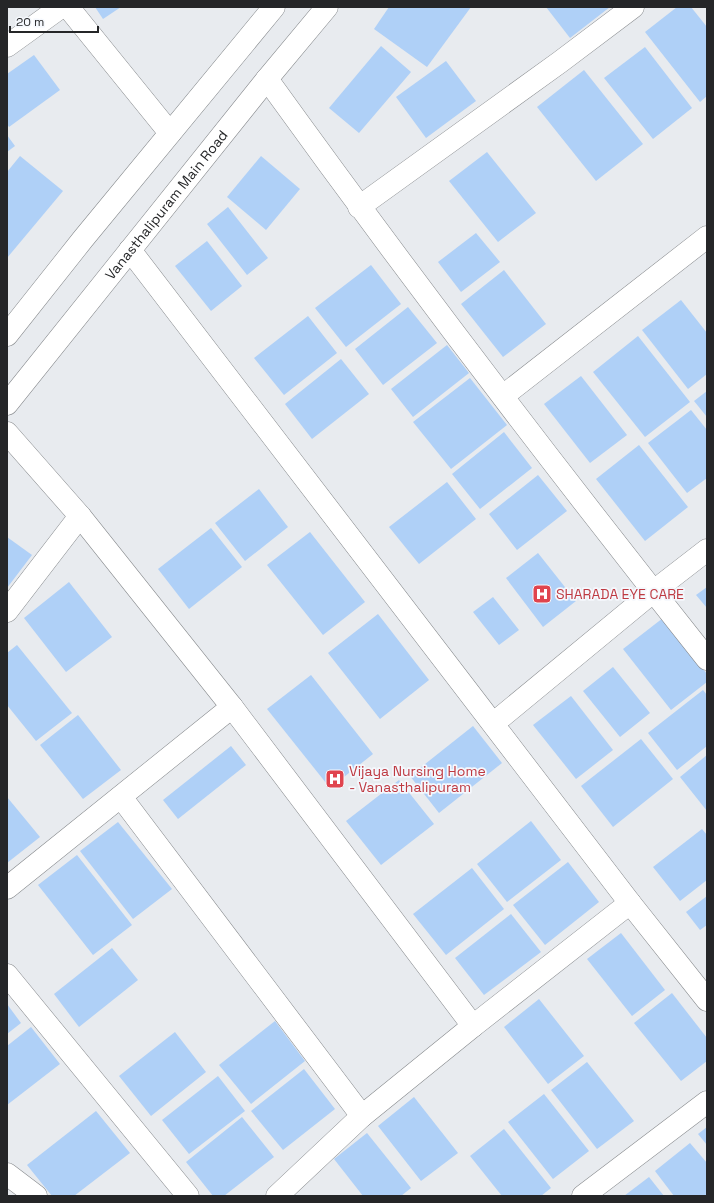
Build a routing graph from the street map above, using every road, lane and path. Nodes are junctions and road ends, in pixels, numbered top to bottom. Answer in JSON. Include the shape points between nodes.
{"nodes":[{"id":1,"x":61,"y":7,"type":"edge"},
{"id":2,"x":68,"y":7,"type":"edge"},
{"id":3,"x":274,"y":7,"type":"edge"},
{"id":4,"x":634,"y":7,"type":"edge"},
{"id":5,"x":323,"y":8,"type":"edge"},
{"id":6,"x":7,"y":46,"type":"edge"},
{"id":7,"x":267,"y":79,"type":"junction"},
{"id":8,"x":170,"y":133,"type":"junction"},
{"id":9,"x":359,"y":207,"type":"junction"},
{"id":10,"x":707,"y":237,"type":"edge"},
{"id":11,"x":130,"y":250,"type":"junction"},
{"id":12,"x":7,"y":335,"type":"edge"},
{"id":13,"x":503,"y":396,"type":"junction"},
{"id":14,"x":7,"y":404,"type":"edge"},
{"id":15,"x":7,"y":433,"type":"edge"},
{"id":16,"x":80,"y":516,"type":"junction"},
{"id":17,"x":707,"y":550,"type":"edge"},
{"id":18,"x":654,"y":591,"type":"junction"},
{"id":19,"x":7,"y":611,"type":"edge"},
{"id":20,"x":707,"y":658,"type":"edge"},
{"id":21,"x":232,"y":707,"type":"junction"},
{"id":22,"x":494,"y":723,"type":"junction"},
{"id":23,"x":121,"y":797,"type":"junction"},
{"id":24,"x":7,"y":888,"type":"edge"},
{"id":25,"x":630,"y":903,"type":"junction"},
{"id":26,"x":7,"y":975,"type":"edge"},
{"id":27,"x":707,"y":1000,"type":"edge"},
{"id":28,"x":473,"y":1026,"type":"junction"},
{"id":29,"x":707,"y":1102,"type":"edge"},
{"id":30,"x":362,"y":1116,"type":"junction"},
{"id":31,"x":7,"y":1174,"type":"edge"},
{"id":32,"x":36,"y":1196,"type":"edge"},
{"id":33,"x":188,"y":1196,"type":"edge"},
{"id":34,"x":277,"y":1196,"type":"edge"},
{"id":35,"x":583,"y":1196,"type":"edge"}],
"edges":[{"from":1,"to":6,"type":"street"},
{"from":2,"to":8,"type":"street"},
{"from":3,"to":8,"type":"street"},
{"from":4,"to":9,"type":"street"},
{"from":5,"to":7,"type":"street","name":"Vanasthalipuram Main Road"},
{"from":7,"to":9,"type":"street"},
{"from":7,"to":11,"type":"street","name":"Vanasthalipuram Main Road"},
{"from":8,"to":12,"type":"street"},
{"from":9,"to":13,"type":"street"},
{"from":10,"to":13,"type":"street"},
{"from":11,"to":14,"type":"street","name":"Vanasthalipuram Main Road"},
{"from":11,"to":22,"type":"street"},
{"from":13,"to":18,"type":"street"},
{"from":15,"to":16,"type":"street"},
{"from":16,"to":19,"type":"street"},
{"from":16,"to":21,"type":"street"},
{"from":17,"to":18,"type":"street"},
{"from":18,"to":20,"type":"street"},
{"from":18,"to":22,"type":"street"},
{"from":21,"to":23,"type":"street"},
{"from":21,"to":28,"type":"street"},
{"from":22,"to":25,"type":"street"},
{"from":23,"to":24,"type":"street"},
{"from":23,"to":30,"type":"street"},
{"from":25,"to":27,"type":"street"},
{"from":25,"to":28,"type":"street"},
{"from":26,"to":33,"type":"street"},
{"from":28,"to":30,"type":"street"},
{"from":29,"to":35,"type":"street"},
{"from":30,"to":34,"type":"street"},
{"from":31,"to":32,"type":"street"}]}
